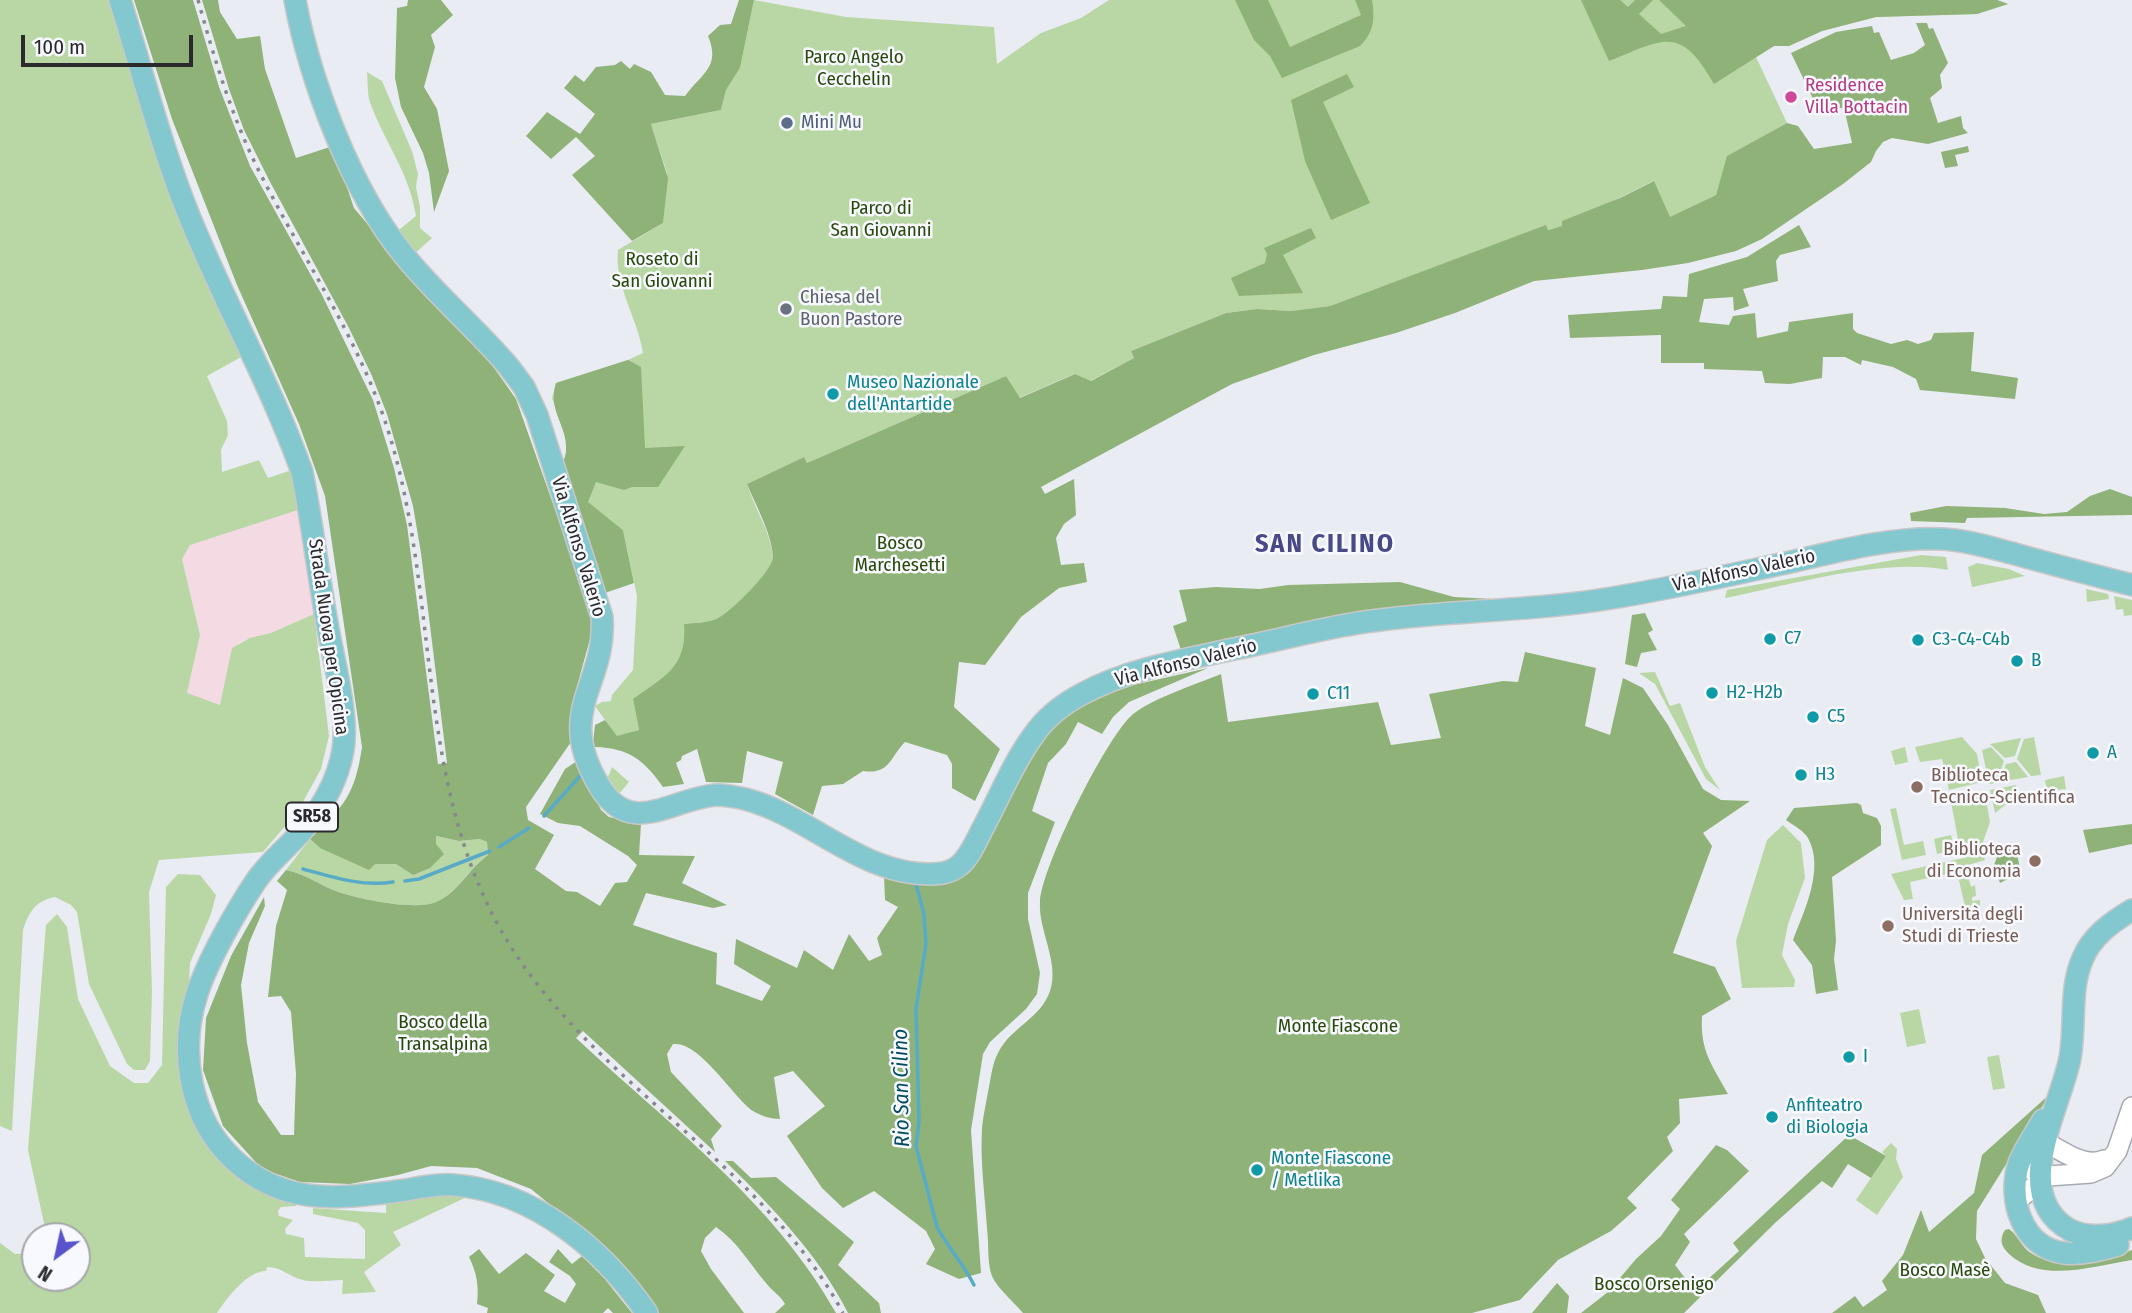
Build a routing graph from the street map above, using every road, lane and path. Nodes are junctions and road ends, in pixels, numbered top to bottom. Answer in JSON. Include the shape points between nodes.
{"nodes":[{"id":1,"x":120,"y":0,"type":"edge"},
{"id":2,"x":295,"y":0,"type":"edge"},
{"id":3,"x":2132,"y":585,"type":"edge"},
{"id":4,"x":2132,"y":910,"type":"edge"},
{"id":5,"x":2132,"y":1107,"type":"edge"},
{"id":6,"x":2039,"y":1138,"type":"junction"},
{"id":7,"x":2117,"y":1152,"type":"junction"},
{"id":8,"x":2041,"y":1182,"type":"junction"},
{"id":9,"x":2016,"y":1201,"type":"junction"},
{"id":10,"x":2132,"y":1228,"type":"edge"},
{"id":11,"x":2132,"y":1239,"type":"edge"},
{"id":12,"x":647,"y":1313,"type":"edge"}],
"edges":[{"from":1,"to":12,"type":"main road","name":"Strada Nuova per Opicina","number":"SR58","via":[[172,172],[302,472],[342,707],[344,747],[325,799],[257,879],[196,995],[188,1052],[199,1109],[213,1135],[240,1166],[289,1192],[331,1198],[453,1185],[533,1208],[583,1242]]},
{"from":2,"to":3,"type":"main road","name":"Via Alfonso Valerio","via":[[320,89],[369,208],[404,255],[509,367],[537,415],[602,617],[600,646],[580,716],[581,741],[600,788],[610,801],[629,812],[730,796],[779,812],[884,866],[945,873],[970,853],[1022,753],[1055,712],[1115,679],[1208,655],[1374,620],[1607,599],[1853,548],[1924,539],[1968,542]]},
{"from":4,"to":6,"type":"main road","via":[[2100,934],[2082,958],[2070,1058]]},
{"from":5,"to":7,"type":"main road"},
{"from":6,"to":7,"type":"main road","via":[[2095,1164]]},
{"from":6,"to":8,"type":"main road"},
{"from":6,"to":9,"type":"main road","via":[[2019,1164]]},
{"from":7,"to":8,"type":"main road","via":[[2105,1167],[2091,1173],[2054,1174]]},
{"from":8,"to":9,"type":"main road"},
{"from":8,"to":10,"type":"main road","via":[[2043,1198],[2064,1227],[2094,1236]]},
{"from":9,"to":11,"type":"main road","via":[[2026,1230],[2044,1247],[2056,1251],[2090,1251]]}]}
